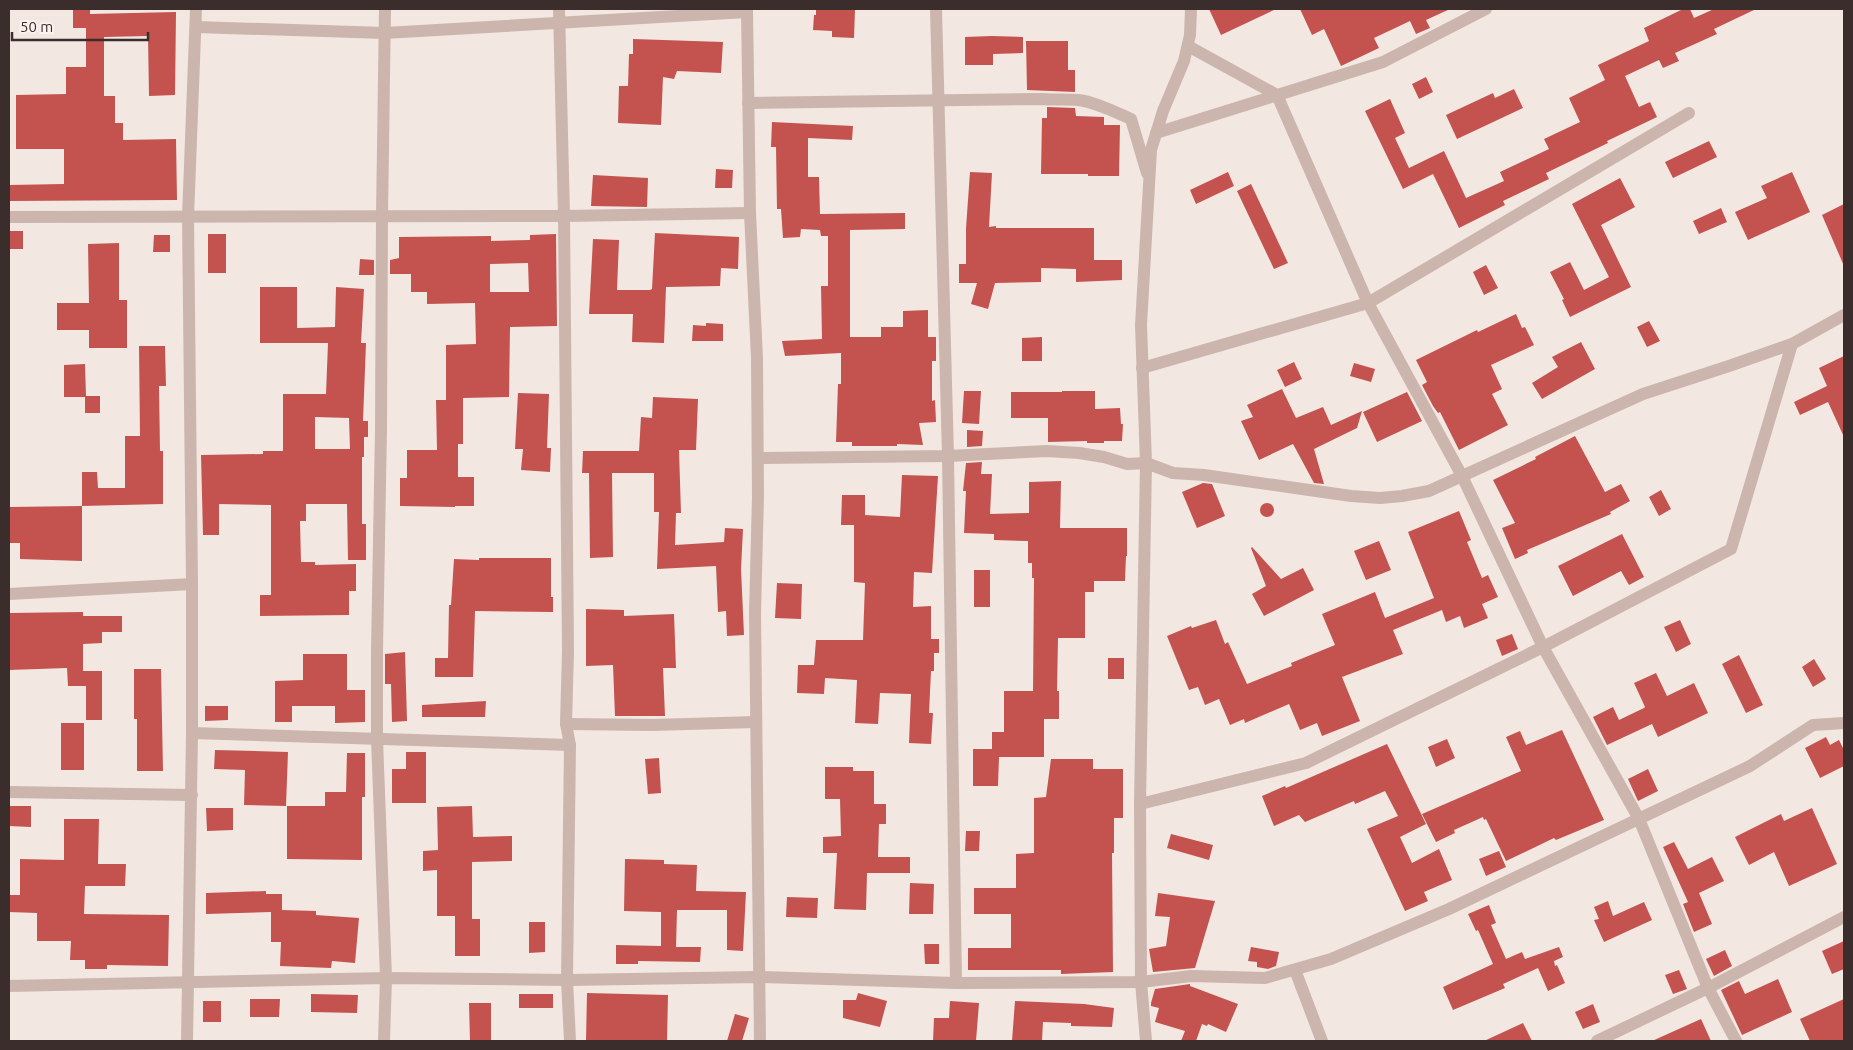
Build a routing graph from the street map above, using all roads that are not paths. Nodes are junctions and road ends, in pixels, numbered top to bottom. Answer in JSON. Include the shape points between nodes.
{"nodes":[{"id":1,"x":196,"y":9,"type":"edge"},
{"id":2,"x":385,"y":9,"type":"edge"},
{"id":3,"x":559,"y":9,"type":"edge"},
{"id":4,"x":936,"y":9,"type":"edge"},
{"id":5,"x":1191,"y":9,"type":"edge"},
{"id":6,"x":1486,"y":9,"type":"edge"},
{"id":7,"x":747,"y":11,"type":"edge"},
{"id":8,"x":559,"y":22,"type":"junction"},
{"id":9,"x":196,"y":27,"type":"junction"},
{"id":10,"x":385,"y":33,"type":"junction"},
{"id":11,"x":1188,"y":46,"type":"junction"},
{"id":12,"x":1277,"y":95,"type":"junction"},
{"id":13,"x":938,"y":101,"type":"junction"},
{"id":14,"x":748,"y":103,"type":"junction"},
{"id":15,"x":1690,"y":113,"type":"dead end"},
{"id":16,"x":1156,"y":133,"type":"junction"},
{"id":17,"x":1148,"y":177,"type":"junction"},
{"id":18,"x":750,"y":213,"type":"junction"},
{"id":19,"x":382,"y":216,"type":"junction"},
{"id":20,"x":564,"y":216,"type":"junction"},
{"id":21,"x":9,"y":217,"type":"edge"},
{"id":22,"x":188,"y":217,"type":"junction"},
{"id":23,"x":1368,"y":303,"type":"junction"},
{"id":24,"x":1844,"y":316,"type":"edge"},
{"id":25,"x":1792,"y":344,"type":"junction"},
{"id":26,"x":1142,"y":368,"type":"junction"},
{"id":27,"x":948,"y":456,"type":"junction"},
{"id":28,"x":758,"y":458,"type":"junction"},
{"id":29,"x":1146,"y":463,"type":"junction"},
{"id":30,"x":1462,"y":476,"type":"junction"},
{"id":31,"x":192,"y":584,"type":"junction"},
{"id":32,"x":9,"y":594,"type":"edge"},
{"id":33,"x":1543,"y":646,"type":"junction"},
{"id":34,"x":756,"y":722,"type":"junction"},
{"id":35,"x":1844,"y":723,"type":"edge"},
{"id":36,"x":566,"y":724,"type":"junction"},
{"id":37,"x":192,"y":733,"type":"junction"},
{"id":38,"x":377,"y":739,"type":"junction"},
{"id":39,"x":570,"y":745,"type":"junction"},
{"id":40,"x":9,"y":792,"type":"edge"},
{"id":41,"x":192,"y":795,"type":"junction"},
{"id":42,"x":1140,"y":804,"type":"junction"},
{"id":43,"x":1639,"y":819,"type":"junction"},
{"id":44,"x":1844,"y":917,"type":"edge"},
{"id":45,"x":1295,"y":970,"type":"junction"},
{"id":46,"x":758,"y":977,"type":"junction"},
{"id":47,"x":386,"y":978,"type":"junction"},
{"id":48,"x":567,"y":980,"type":"junction"},
{"id":49,"x":1141,"y":982,"type":"junction"},
{"id":50,"x":189,"y":983,"type":"junction"},
{"id":51,"x":956,"y":983,"type":"junction"},
{"id":52,"x":9,"y":986,"type":"edge"},
{"id":53,"x":1708,"y":988,"type":"junction"},
{"id":54,"x":187,"y":1041,"type":"edge"},
{"id":55,"x":384,"y":1041,"type":"edge"},
{"id":56,"x":570,"y":1041,"type":"edge"},
{"id":57,"x":760,"y":1041,"type":"edge"},
{"id":58,"x":1146,"y":1041,"type":"edge"},
{"id":59,"x":1322,"y":1041,"type":"edge"},
{"id":60,"x":1597,"y":1041,"type":"edge"},
{"id":61,"x":1736,"y":1041,"type":"edge"}],
"edges":[{"from":1,"to":9,"type":"street"},
{"from":2,"to":10,"type":"street"},
{"from":3,"to":8,"type":"street"},
{"from":4,"to":13,"type":"street"},
{"from":5,"to":11,"type":"street"},
{"from":6,"to":12,"type":"street","via":[[1383,62]]},
{"from":7,"to":8,"type":"street"},
{"from":7,"to":14,"type":"street"},
{"from":8,"to":10,"type":"street"},
{"from":8,"to":20,"type":"street"},
{"from":9,"to":10,"type":"street"},
{"from":9,"to":22,"type":"street"},
{"from":10,"to":19,"type":"street"},
{"from":11,"to":12,"type":"street"},
{"from":11,"to":16,"type":"street"},
{"from":12,"to":16,"type":"street"},
{"from":12,"to":23,"type":"street"},
{"from":13,"to":14,"type":"street"},
{"from":13,"to":17,"type":"street","via":[[1078,100],[1100,106],[1131,119]]},
{"from":13,"to":27,"type":"street"},
{"from":14,"to":18,"type":"street"},
{"from":15,"to":23,"type":"street"},
{"from":16,"to":17,"type":"street"},
{"from":17,"to":26,"type":"street"},
{"from":18,"to":20,"type":"street"},
{"from":18,"to":28,"type":"street"},
{"from":19,"to":20,"type":"street"},
{"from":19,"to":22,"type":"street"},
{"from":19,"to":38,"type":"street"},
{"from":20,"to":36,"type":"street"},
{"from":21,"to":22,"type":"street"},
{"from":22,"to":31,"type":"street"},
{"from":23,"to":26,"type":"street"},
{"from":23,"to":30,"type":"street"},
{"from":24,"to":25,"type":"street"},
{"from":25,"to":30,"type":"street","via":[[1643,394]]},
{"from":25,"to":33,"type":"street","via":[[1731,549]]},
{"from":26,"to":29,"type":"street"},
{"from":27,"to":28,"type":"street"},
{"from":27,"to":29,"type":"street","via":[[1048,451],[1096,456],[1127,464]]},
{"from":27,"to":51,"type":"street"},
{"from":28,"to":34,"type":"street"},
{"from":29,"to":30,"type":"street","via":[[1173,473],[1380,498],[1429,490]]},
{"from":29,"to":42,"type":"street"},
{"from":30,"to":33,"type":"street"},
{"from":31,"to":32,"type":"street"},
{"from":31,"to":37,"type":"street"},
{"from":33,"to":42,"type":"street","via":[[1306,763]]},
{"from":33,"to":43,"type":"street"},
{"from":34,"to":36,"type":"street"},
{"from":34,"to":46,"type":"street"},
{"from":35,"to":43,"type":"street","via":[[1813,725],[1750,766]]},
{"from":36,"to":39,"type":"street"},
{"from":37,"to":38,"type":"street"},
{"from":37,"to":41,"type":"street"},
{"from":38,"to":39,"type":"street"},
{"from":38,"to":47,"type":"street"},
{"from":39,"to":48,"type":"street"},
{"from":40,"to":41,"type":"street"},
{"from":41,"to":50,"type":"street"},
{"from":42,"to":49,"type":"street"},
{"from":43,"to":45,"type":"street","via":[[1449,909],[1331,959]]},
{"from":43,"to":53,"type":"street"},
{"from":44,"to":53,"type":"street"},
{"from":45,"to":49,"type":"street","via":[[1265,978],[1191,976]]},
{"from":45,"to":59,"type":"street"},
{"from":46,"to":48,"type":"street"},
{"from":46,"to":51,"type":"street"},
{"from":46,"to":57,"type":"street"},
{"from":47,"to":48,"type":"street"},
{"from":47,"to":50,"type":"street"},
{"from":47,"to":55,"type":"street"},
{"from":48,"to":56,"type":"street"},
{"from":49,"to":51,"type":"street"},
{"from":49,"to":58,"type":"street"},
{"from":50,"to":52,"type":"street"},
{"from":50,"to":54,"type":"street"},
{"from":53,"to":60,"type":"street"},
{"from":53,"to":61,"type":"street"}]}
